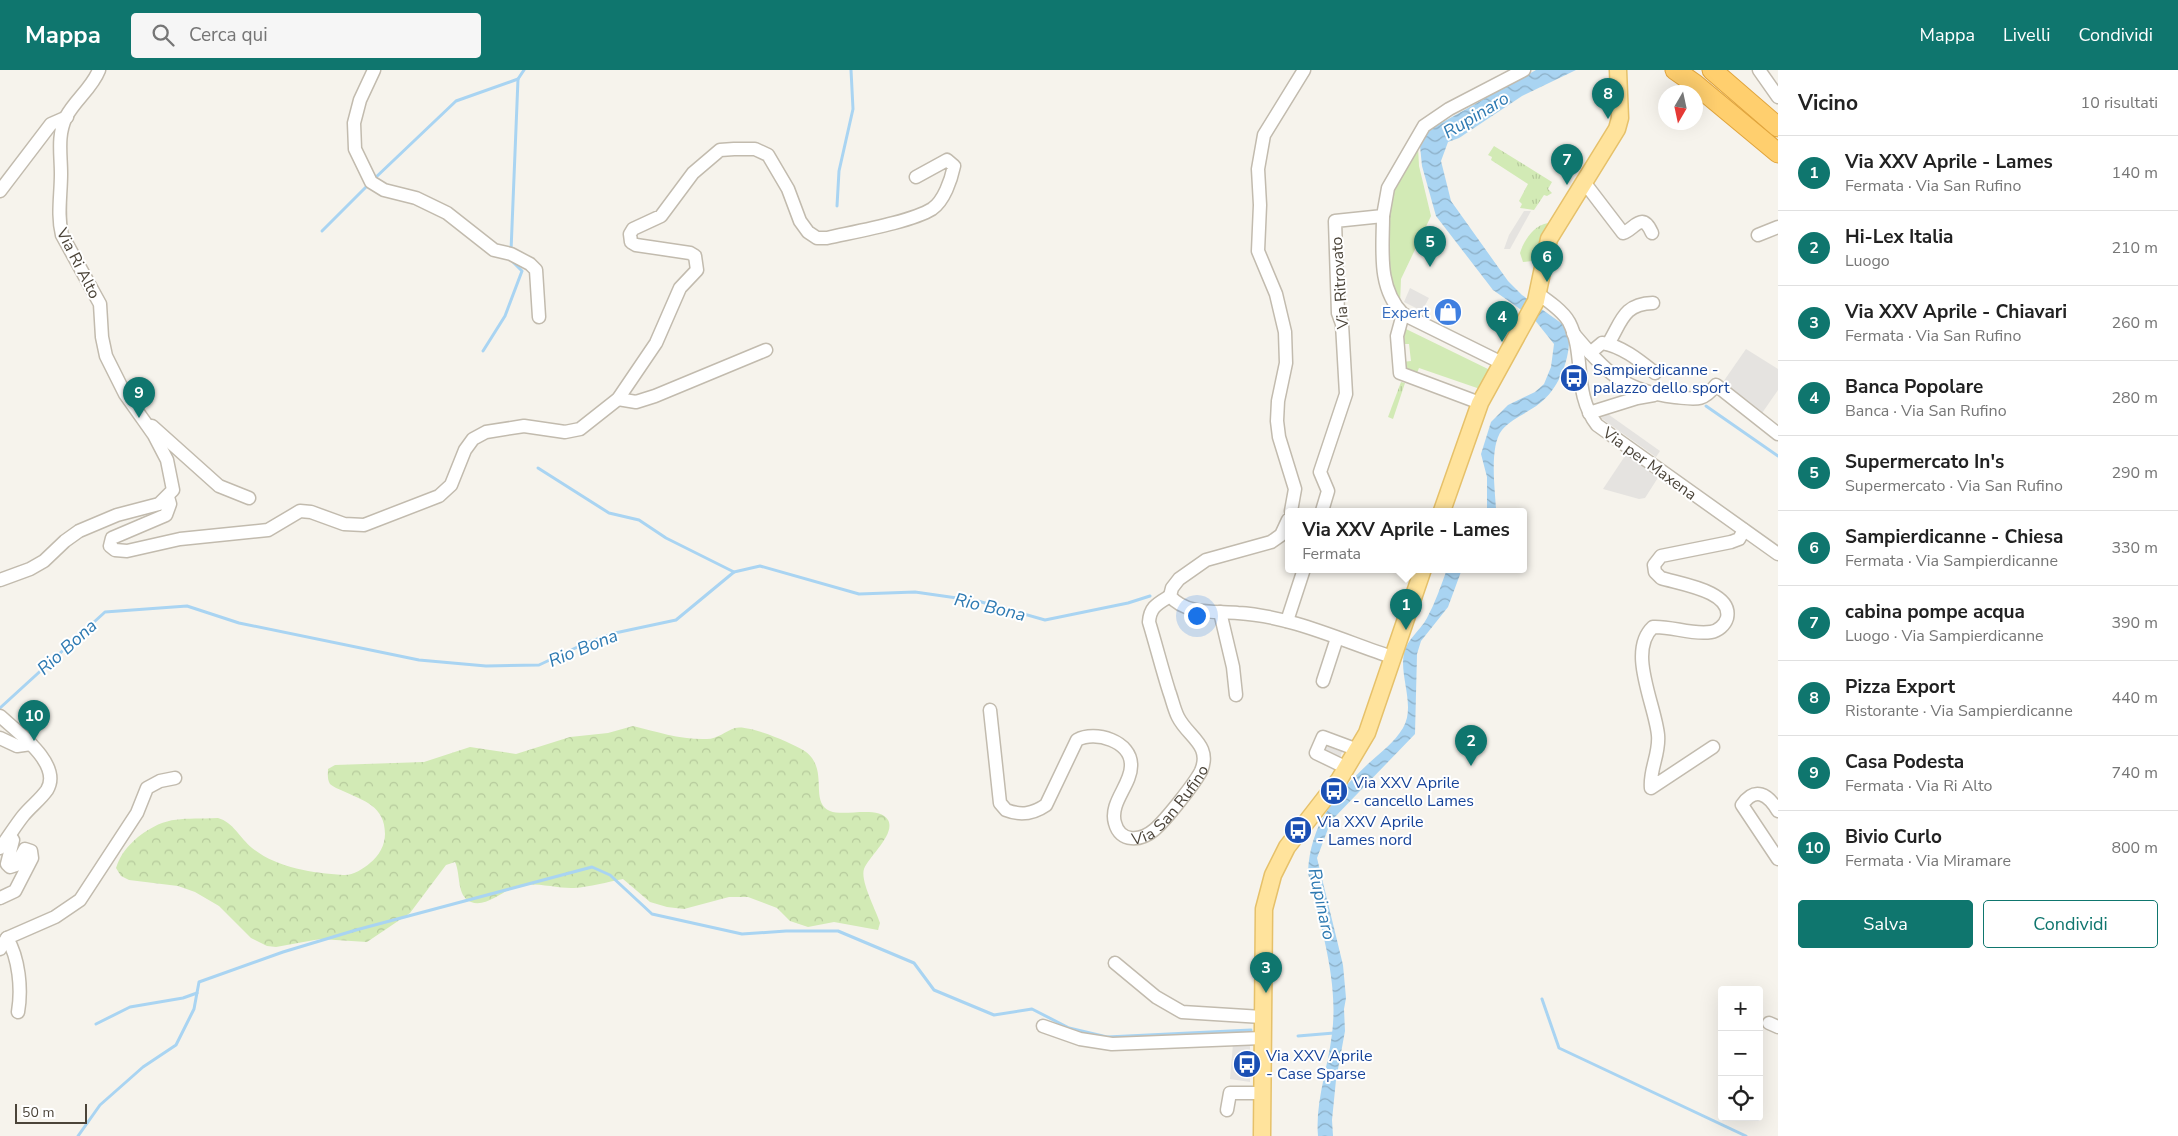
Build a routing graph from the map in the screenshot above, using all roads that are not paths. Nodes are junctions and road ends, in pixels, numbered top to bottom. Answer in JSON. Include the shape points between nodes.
{"nodes":[{"id":1,"x":99,"y":70,"type":"edge"},
{"id":2,"x":374,"y":70,"type":"edge"},
{"id":3,"x":1304,"y":70,"type":"edge"},
{"id":4,"x":1524,"y":70,"type":"edge"},
{"id":5,"x":1618,"y":70,"type":"edge"},
{"id":6,"x":1675,"y":70,"type":"edge"},
{"id":7,"x":1712,"y":70,"type":"edge"},
{"id":8,"x":1758,"y":70,"type":"edge"},
{"id":9,"x":1778,"y":97,"type":"edge"},
{"id":10,"x":67,"y":117,"type":"junction"},
{"id":11,"x":1778,"y":127,"type":"edge"},
{"id":12,"x":1778,"y":153,"type":"edge"},
{"id":13,"x":916,"y":177,"type":"dead end"},
{"id":14,"x":1584,"y":182,"type":"junction"},
{"id":15,"x":0,"y":191,"type":"edge"},
{"id":16,"x":1383,"y":216,"type":"junction"},
{"id":17,"x":1778,"y":227,"type":"edge"},
{"id":18,"x":1652,"y":233,"type":"dead end"},
{"id":19,"x":1758,"y":236,"type":"dead end"},
{"id":20,"x":1534,"y":303,"type":"junction"},
{"id":21,"x":1653,"y":303,"type":"dead end"},
{"id":22,"x":1403,"y":314,"type":"junction"},
{"id":23,"x":539,"y":317,"type":"dead end"},
{"id":24,"x":1573,"y":333,"type":"junction"},
{"id":25,"x":1608,"y":344,"type":"junction"},
{"id":26,"x":766,"y":350,"type":"dead end"},
{"id":27,"x":1590,"y":353,"type":"junction"},
{"id":28,"x":1502,"y":364,"type":"junction"},
{"id":29,"x":1655,"y":373,"type":"dead end"},
{"id":30,"x":1659,"y":395,"type":"junction"},
{"id":31,"x":618,"y":399,"type":"junction"},
{"id":32,"x":1480,"y":403,"type":"junction"},
{"id":33,"x":1589,"y":413,"type":"junction"},
{"id":34,"x":142,"y":418,"type":"junction"},
{"id":35,"x":1778,"y":434,"type":"edge"},
{"id":36,"x":168,"y":497,"type":"junction"},
{"id":37,"x":249,"y":498,"type":"dead end"},
{"id":38,"x":1292,"y":508,"type":"edge"},
{"id":39,"x":1323,"y":508,"type":"edge"},
{"id":40,"x":1443,"y":508,"type":"edge"},
{"id":41,"x":1285,"y":526,"type":"edge"},
{"id":42,"x":1744,"y":530,"type":"junction"},
{"id":43,"x":1778,"y":554,"type":"edge"},
{"id":44,"x":1303,"y":573,"type":"edge"},
{"id":45,"x":1422,"y":573,"type":"edge"},
{"id":46,"x":0,"y":580,"type":"edge"},
{"id":47,"x":1170,"y":596,"type":"junction"},
{"id":48,"x":1220,"y":612,"type":"junction"},
{"id":49,"x":1288,"y":622,"type":"junction"},
{"id":50,"x":1337,"y":638,"type":"junction"},
{"id":51,"x":1392,"y":658,"type":"junction"},
{"id":52,"x":1324,"y":681,"type":"dead end"},
{"id":53,"x":1236,"y":695,"type":"dead end"},
{"id":54,"x":990,"y":710,"type":"dead end"},
{"id":55,"x":0,"y":716,"type":"edge"},
{"id":56,"x":0,"y":738,"type":"edge"},
{"id":57,"x":31,"y":744,"type":"junction"},
{"id":58,"x":1713,"y":747,"type":"dead end"},
{"id":59,"x":1358,"y":750,"type":"junction"},
{"id":60,"x":1347,"y":768,"type":"junction"},
{"id":61,"x":175,"y":778,"type":"dead end"},
{"id":62,"x":1778,"y":811,"type":"edge"},
{"id":63,"x":10,"y":836,"type":"junction"},
{"id":64,"x":0,"y":848,"type":"edge"},
{"id":65,"x":1778,"y":859,"type":"edge"},
{"id":66,"x":0,"y":898,"type":"edge"},
{"id":67,"x":3,"y":944,"type":"edge"},
{"id":68,"x":1115,"y":962,"type":"dead end"},
{"id":69,"x":18,"y":1012,"type":"dead end"},
{"id":70,"x":1262,"y":1017,"type":"junction"},
{"id":71,"x":1043,"y":1026,"type":"dead end"},
{"id":72,"x":1262,"y":1038,"type":"junction"},
{"id":73,"x":1261,"y":1093,"type":"junction"},
{"id":74,"x":1227,"y":1110,"type":"dead end"},
{"id":75,"x":1262,"y":1136,"type":"edge"}],
"edges":[{"from":1,"to":10,"type":"street","name":"Via Ri Alto"},
{"from":2,"to":23,"type":"street","via":[[354,122],[355,149],[370,182],[447,213],[494,250],[530,264],[536,270]]},
{"from":3,"to":38,"type":"street","via":[[1264,135],[1258,169],[1258,251],[1276,294],[1285,332],[1286,363],[1277,422],[1296,489]]},
{"from":4,"to":16,"type":"street","via":[[1467,99],[1424,126],[1388,188]]},
{"from":5,"to":14,"type":"main road","via":[[1618,129]]},
{"from":6,"to":12,"type":"highway"},
{"from":7,"to":11,"type":"highway"},
{"from":8,"to":9,"type":"street"},
{"from":10,"to":15,"type":"street","via":[[51,124]]},
{"from":10,"to":34,"type":"street","name":"Via Ri Alto","via":[[59,144],[59,222],[62,235],[100,304],[106,356],[125,394]]},
{"from":13,"to":31,"type":"street","via":[[948,160],[954,166],[942,197],[932,209],[817,238],[800,221],[788,189],[768,155],[755,149],[720,150],[693,173],[661,216],[633,229],[630,234],[631,242],[636,245],[690,253],[695,256],[697,270],[680,288],[656,343]]},
{"from":14,"to":18,"type":"street","via":[[1623,233],[1643,222]]},
{"from":14,"to":20,"type":"main road","via":[[1548,239]]},
{"from":16,"to":22,"type":"street","via":[[1384,282],[1394,305]]},
{"from":16,"to":39,"type":"street","name":"Via Ritrovato","via":[[1334,221],[1346,394],[1320,472],[1328,491]]},
{"from":17,"to":19,"type":"street"},
{"from":20,"to":24,"type":"street","name":"Via per Maxena","via":[[1568,320]]},
{"from":20,"to":28,"type":"main road"},
{"from":21,"to":25,"type":"street","via":[[1640,304],[1629,310]]},
{"from":22,"to":28,"type":"street"},
{"from":22,"to":32,"type":"street","via":[[1397,336],[1400,373]]},
{"from":24,"to":27,"type":"street"},
{"from":24,"to":33,"type":"street","name":"Via per Maxena","via":[[1582,396]]},
{"from":25,"to":27,"type":"street","via":[[1602,343]]},
{"from":25,"to":29,"type":"street","via":[[1636,358]]},
{"from":26,"to":31,"type":"street","via":[[655,396],[636,402]]},
{"from":27,"to":30,"type":"street","via":[[1612,375],[1630,387]]},
{"from":28,"to":32,"type":"main road"},
{"from":30,"to":33,"type":"street","via":[[1637,398]]},
{"from":30,"to":35,"type":"street","via":[[1696,399],[1707,396],[1716,384]]},
{"from":31,"to":36,"type":"street","name":"Via Ri Alto","via":[[580,429],[565,432],[524,426],[486,432],[465,450],[451,484],[444,492],[364,525],[344,524],[300,511],[268,530],[180,539],[127,550],[115,550],[110,546],[112,538],[166,514],[170,504]]},
{"from":32,"to":40,"type":"main road"},
{"from":33,"to":42,"type":"street","name":"Via per Maxena","via":[[1597,425]]},
{"from":34,"to":36,"type":"street","name":"Via Ri Alto","via":[[167,460],[173,490]]},
{"from":34,"to":37,"type":"street","via":[[219,486]]},
{"from":36,"to":46,"type":"street","via":[[159,504],[117,515],[79,531],[44,561]]},
{"from":41,"to":47,"type":"street","via":[[1281,535],[1271,542],[1206,560],[1179,579]]},
{"from":42,"to":43,"type":"street","name":"Via per Maxena"},
{"from":42,"to":58,"type":"street","via":[[1739,539],[1661,556],[1654,565],[1661,578],[1720,597],[1725,602],[1728,615],[1722,627],[1710,632],[1653,627],[1642,640],[1641,657],[1658,736],[1656,760],[1649,776],[1651,788]]},
{"from":44,"to":49,"type":"street"},
{"from":45,"to":51,"type":"main road"},
{"from":47,"to":48,"type":"street","via":[[1185,608]]},
{"from":47,"to":54,"type":"street","name":"Via San Rufino","via":[[1154,606],[1149,622],[1178,716],[1202,746],[1204,763],[1199,774],[1154,830],[1141,838],[1128,839],[1120,833],[1114,815],[1132,767],[1130,755],[1123,746],[1096,736],[1086,735],[1076,740],[1046,805],[1024,814],[1006,810],[1000,803]]},
{"from":48,"to":49,"type":"street","via":[[1255,614]]},
{"from":48,"to":53,"type":"street"},
{"from":49,"to":50,"type":"street"},
{"from":50,"to":51,"type":"street"},
{"from":50,"to":52,"type":"street"},
{"from":51,"to":59,"type":"main road"},
{"from":55,"to":57,"type":"street"},
{"from":56,"to":57,"type":"street","via":[[17,746]]},
{"from":57,"to":63,"type":"street","via":[[46,763],[50,776],[48,789],[22,817]]},
{"from":59,"to":60,"type":"main road"},
{"from":59,"to":60,"type":"street","via":[[1323,736],[1316,753]]},
{"from":60,"to":70,"type":"main road","via":[[1287,847],[1268,890],[1264,909]]},
{"from":61,"to":67,"type":"street","via":[[147,788],[137,813],[80,900]]},
{"from":62,"to":65,"type":"street","via":[[1765,795],[1747,797],[1742,805]]},
{"from":63,"to":64,"type":"street"},
{"from":63,"to":66,"type":"street","via":[[13,840],[7,864],[10,867],[16,865],[25,848],[31,851],[32,858],[15,891]]},
{"from":67,"to":69,"type":"street","via":[[15,951],[20,1001]]},
{"from":68,"to":70,"type":"street","via":[[1156,997],[1182,1012]]},
{"from":70,"to":72,"type":"main road"},
{"from":71,"to":72,"type":"street","via":[[1080,1039],[1112,1044]]},
{"from":72,"to":73,"type":"main road"},
{"from":73,"to":74,"type":"street","via":[[1230,1093]]},
{"from":73,"to":75,"type":"main road"}]}
